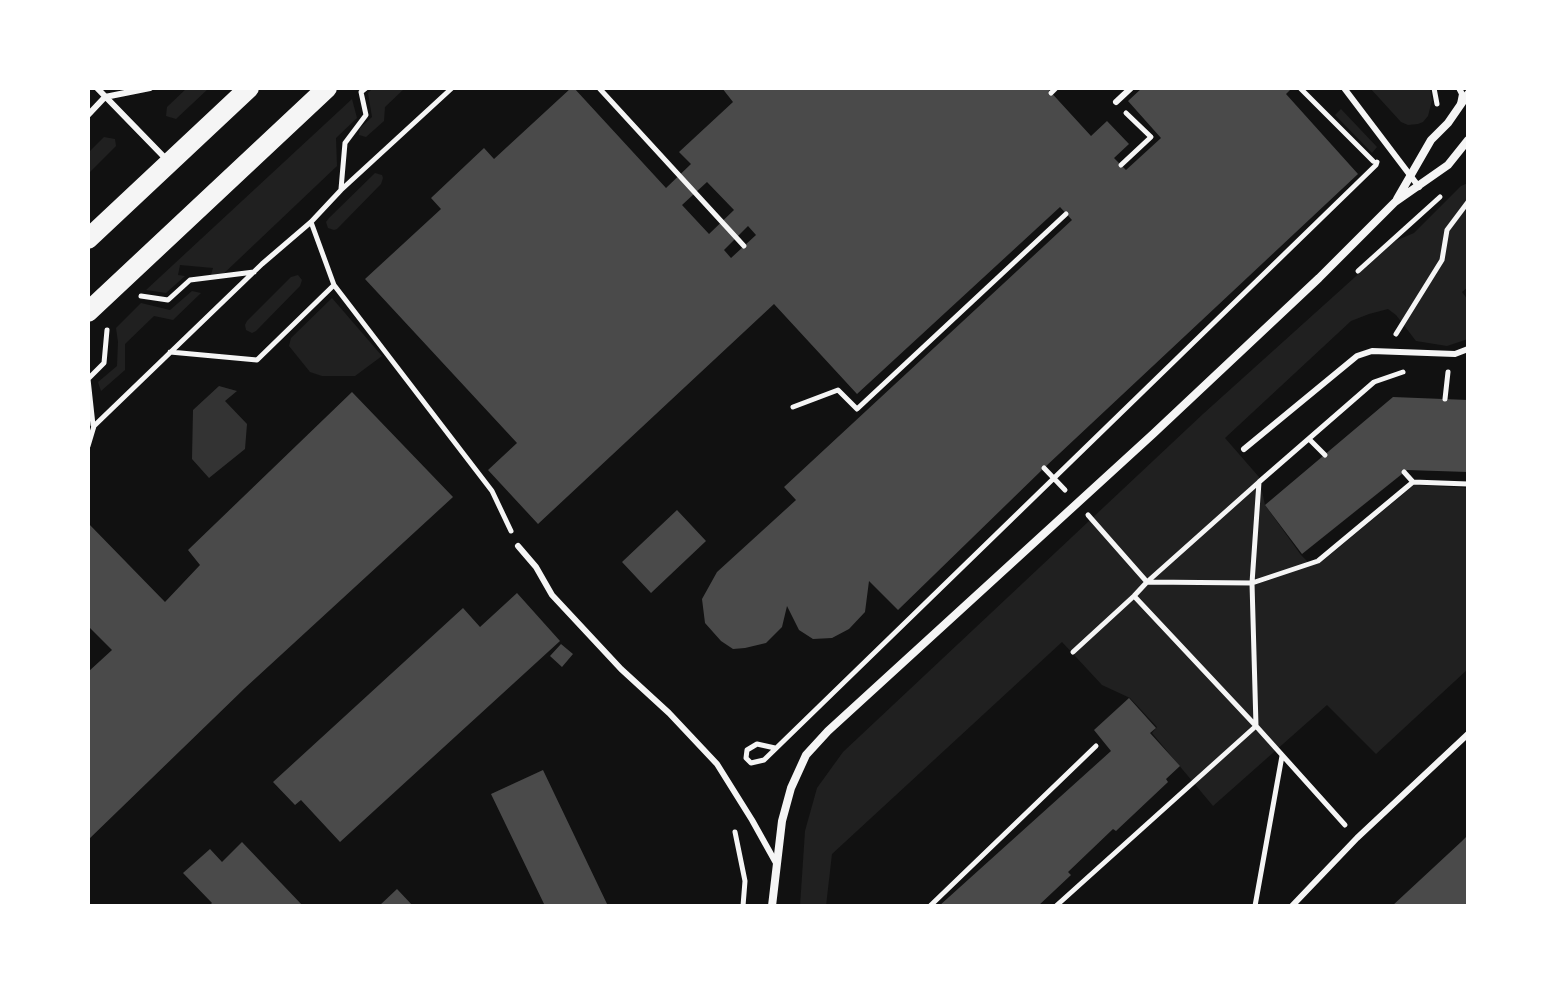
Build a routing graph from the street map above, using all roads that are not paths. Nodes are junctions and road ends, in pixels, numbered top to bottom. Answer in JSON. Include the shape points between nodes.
{"nodes":[{"id":1,"x":97,"y":88,"type":"edge"},
{"id":2,"x":150,"y":88,"type":"edge"},
{"id":3,"x":249,"y":88,"type":"edge"},
{"id":4,"x":327,"y":88,"type":"edge"},
{"id":5,"x":1131,"y":88,"type":"edge"},
{"id":6,"x":1344,"y":88,"type":"edge"},
{"id":7,"x":1459,"y":88,"type":"edge"},
{"id":8,"x":1468,"y":94,"type":"edge"},
{"id":9,"x":105,"y":97,"type":"junction"},
{"id":10,"x":1116,"y":102,"type":"road end"},
{"id":11,"x":1460,"y":106,"type":"junction"},
{"id":12,"x":88,"y":115,"type":"edge"},
{"id":13,"x":1468,"y":140,"type":"edge"},
{"id":14,"x":169,"y":162,"type":"junction"},
{"id":15,"x":1410,"y":175,"type":"junction"},
{"id":16,"x":1419,"y":187,"type":"junction"},
{"id":17,"x":1395,"y":202,"type":"junction"},
{"id":18,"x":88,"y":239,"type":"edge"},
{"id":19,"x":88,"y":312,"type":"edge"},
{"id":20,"x":1468,"y":349,"type":"edge"},
{"id":21,"x":1244,"y":449,"type":"dead end"},
{"id":22,"x":518,"y":546,"type":"road end"},
{"id":23,"x":1468,"y":734,"type":"edge"},
{"id":24,"x":776,"y":863,"type":"junction"},
{"id":25,"x":772,"y":906,"type":"edge"},
{"id":26,"x":1292,"y":906,"type":"edge"}],
"edges":[{"from":1,"to":9,"type":"lane"},
{"from":2,"to":9,"type":"lane"},
{"from":3,"to":14,"type":"main road"},
{"from":4,"to":19,"type":"main road"},
{"from":5,"to":10,"type":"lane"},
{"from":6,"to":15,"type":"lane"},
{"from":7,"to":11,"type":"lane"},
{"from":8,"to":11,"type":"street"},
{"from":9,"to":12,"type":"lane"},
{"from":9,"to":14,"type":"lane"},
{"from":11,"to":15,"type":"street"},
{"from":13,"to":16,"type":"street","via":[[1448,165]]},
{"from":14,"to":18,"type":"main road"},
{"from":15,"to":16,"type":"lane"},
{"from":15,"to":17,"type":"street"},
{"from":16,"to":17,"type":"street"},
{"from":17,"to":24,"type":"street","via":[[1153,434],[820,739],[796,772]]},
{"from":20,"to":21,"type":"lane","via":[[1455,354],[1372,351],[1357,356]]},
{"from":22,"to":24,"type":"lane","via":[[552,595],[717,764]]},
{"from":23,"to":26,"type":"lane"},
{"from":24,"to":25,"type":"street"}]}
